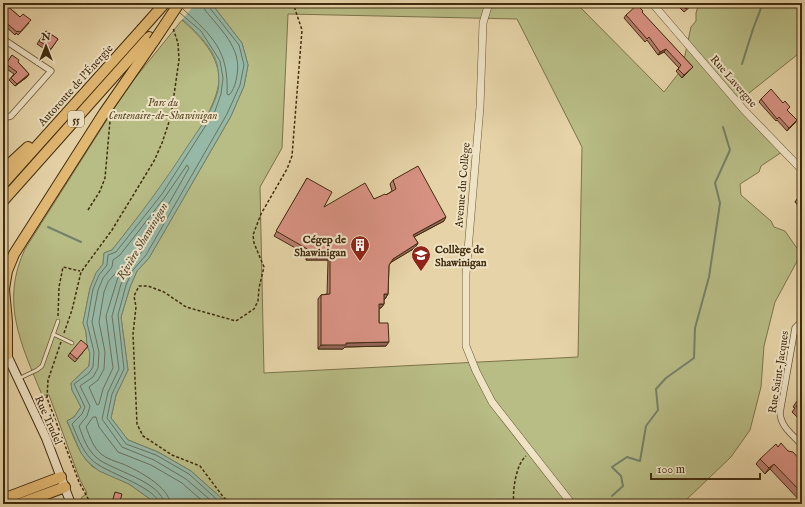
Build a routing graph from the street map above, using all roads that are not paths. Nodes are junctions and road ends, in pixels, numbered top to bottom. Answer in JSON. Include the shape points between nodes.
{"nodes":[{"id":1,"x":165,"y":3,"type":"edge"},
{"id":2,"x":489,"y":3,"type":"edge"},
{"id":3,"x":654,"y":3,"type":"edge"},
{"id":4,"x":179,"y":4,"type":"edge"},
{"id":5,"x":148,"y":36,"type":"junction"},
{"id":6,"x":3,"y":39,"type":"edge"},
{"id":7,"x":70,"y":108,"type":"junction"},
{"id":8,"x":3,"y":118,"type":"edge"},
{"id":9,"x":3,"y":170,"type":"edge"},
{"id":10,"x":802,"y":170,"type":"edge"},
{"id":11,"x":3,"y":184,"type":"edge"},
{"id":12,"x":3,"y":201,"type":"edge"},
{"id":13,"x":58,"y":320,"type":"dead end"},
{"id":14,"x":802,"y":321,"type":"edge"},
{"id":15,"x":53,"y":334,"type":"junction"},
{"id":16,"x":72,"y":342,"type":"dead end"},
{"id":17,"x":5,"y":351,"type":"edge"},
{"id":18,"x":18,"y":379,"type":"junction"},
{"id":19,"x":802,"y":445,"type":"edge"},
{"id":20,"x":61,"y":477,"type":"junction"},
{"id":21,"x":65,"y":487,"type":"junction"},
{"id":22,"x":3,"y":499,"type":"edge"},
{"id":23,"x":20,"y":504,"type":"edge"},
{"id":24,"x":71,"y":504,"type":"edge"},
{"id":25,"x":572,"y":504,"type":"edge"}],
"edges":[{"from":1,"to":5,"type":"highway","name":"Autoroute de l'Énergie","number":"55","bridge":true},
{"from":2,"to":25,"type":"street","name":"Avenue du Collège","via":[[483,24],[480,107],[466,274],[466,346],[492,402]]},
{"from":3,"to":10,"type":"street","name":"Rue Lavergne","via":[[744,110]]},
{"from":4,"to":5,"type":"highway","name":"Autoroute de l'Énergie","number":"55","bridge":true},
{"from":5,"to":7,"type":"highway","name":"Autoroute de l'Énergie","number":"55"},
{"from":5,"to":12,"type":"highway","name":"Autoroute de l'Énergie","number":"55"},
{"from":5,"to":17,"type":"highway","via":[[104,113],[24,236],[10,263],[4,294],[7,322]]},
{"from":6,"to":8,"type":"street","via":[[51,72],[11,116]]},
{"from":7,"to":9,"type":"highway"},
{"from":7,"to":11,"type":"highway","name":"Autoroute de l'Énergie","number":"55"},
{"from":13,"to":15,"type":"lane"},
{"from":14,"to":19,"type":"street","name":"Rue Saint-Jacques","via":[[795,328],[780,413],[780,421],[785,429]]},
{"from":15,"to":16,"type":"lane"},
{"from":15,"to":18,"type":"lane","via":[[42,366]]},
{"from":17,"to":18,"type":"main road","name":"Rue Trudel"},
{"from":18,"to":20,"type":"main road","name":"Rue Trudel"},
{"from":20,"to":21,"type":"main road","name":"Rue Trudel"},
{"from":20,"to":22,"type":"highway"},
{"from":21,"to":23,"type":"highway"},
{"from":21,"to":24,"type":"main road","name":"Rue Trudel"}]}
